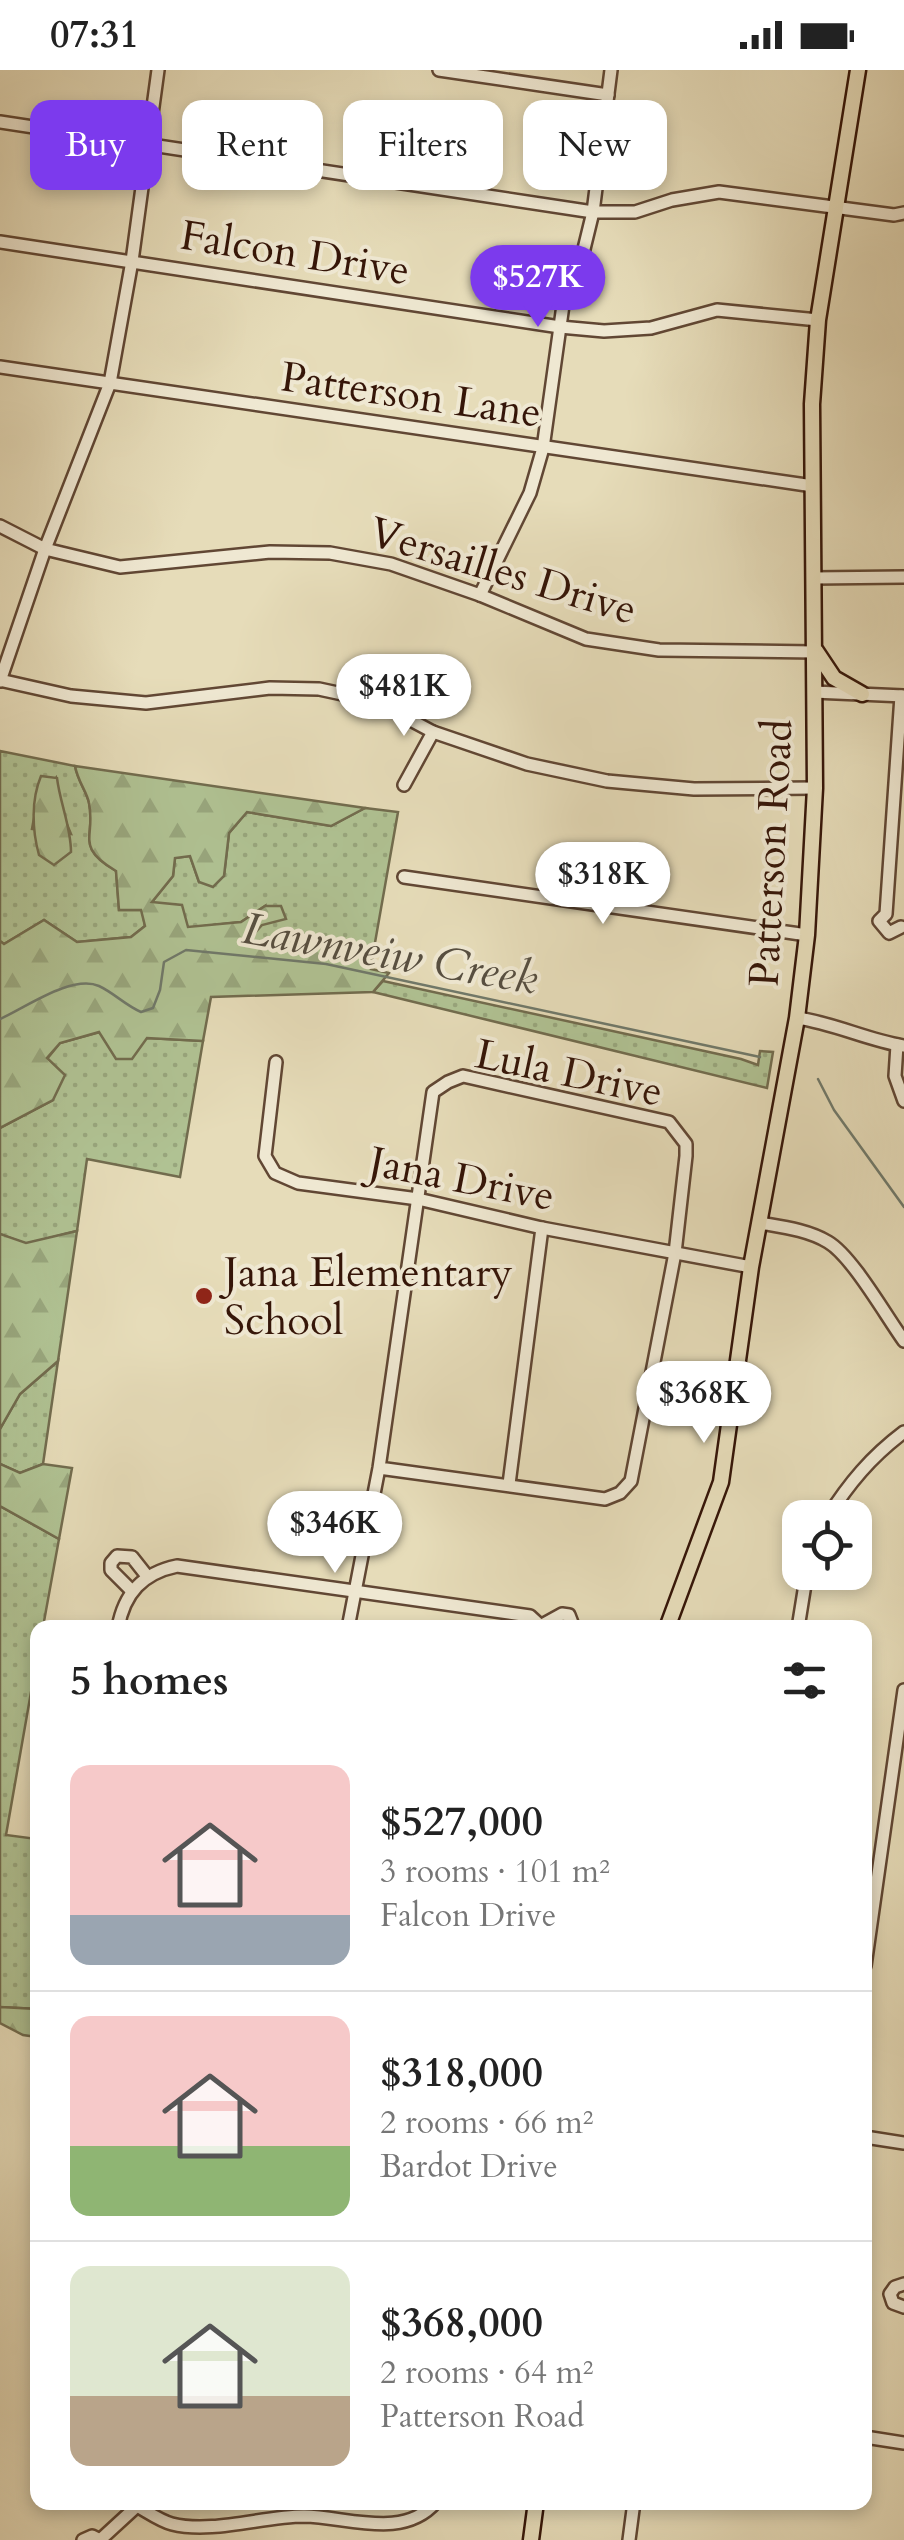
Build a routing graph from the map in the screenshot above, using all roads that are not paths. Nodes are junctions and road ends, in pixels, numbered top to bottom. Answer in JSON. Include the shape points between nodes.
{"nodes":[{"id":1,"x":158,"y":70,"type":"edge"},
{"id":2,"x":439,"y":70,"type":"edge"},
{"id":3,"x":611,"y":70,"type":"edge"},
{"id":4,"x":858,"y":70,"type":"edge"},
{"id":5,"x":608,"y":95,"type":"junction"},
{"id":6,"x":154,"y":100,"type":"edge"},
{"id":7,"x":0,"y":122,"type":"edge"},
{"id":8,"x":30,"y":127,"type":"edge"},
{"id":9,"x":162,"y":147,"type":"edge"},
{"id":10,"x":142,"y":190,"type":"edge"},
{"id":11,"x":836,"y":209,"type":"junction"},
{"id":12,"x":593,"y":212,"type":"junction"},
{"id":13,"x":904,"y":214,"type":"edge"},
{"id":14,"x":0,"y":242,"type":"edge"},
{"id":15,"x":132,"y":261,"type":"junction"},
{"id":16,"x":818,"y":320,"type":"junction"},
{"id":17,"x":560,"y":327,"type":"junction"},
{"id":18,"x":0,"y":367,"type":"edge"},
{"id":19,"x":110,"y":383,"type":"junction"},
{"id":20,"x":542,"y":448,"type":"junction"},
{"id":21,"x":813,"y":486,"type":"junction"},
{"id":22,"x":0,"y":526,"type":"edge"},
{"id":23,"x":45,"y":549,"type":"junction"},
{"id":24,"x":814,"y":578,"type":"junction"},
{"id":25,"x":904,"y":578,"type":"edge"},
{"id":26,"x":480,"y":595,"type":"junction"},
{"id":27,"x":815,"y":651,"type":"junction"},
{"id":28,"x":0,"y":680,"type":"edge"},
{"id":29,"x":814,"y":692,"type":"junction"},
{"id":30,"x":862,"y":694,"type":"junction"},
{"id":31,"x":903,"y":696,"type":"edge"},
{"id":32,"x":433,"y":732,"type":"junction"},
{"id":33,"x":404,"y":785,"type":"dead end"},
{"id":34,"x":814,"y":788,"type":"junction"},
{"id":35,"x":899,"y":812,"type":"edge"},
{"id":36,"x":404,"y":878,"type":"dead end"},
{"id":37,"x":902,"y":928,"type":"edge"},
{"id":38,"x":807,"y":936,"type":"junction"},
{"id":39,"x":797,"y":1018,"type":"junction"},
{"id":40,"x":901,"y":1045,"type":"edge"},
{"id":41,"x":276,"y":1062,"type":"dead end"},
{"id":42,"x":904,"y":1100,"type":"edge"},
{"id":43,"x":418,"y":1199,"type":"junction"},
{"id":44,"x":760,"y":1223,"type":"junction"},
{"id":45,"x":542,"y":1228,"type":"junction"},
{"id":46,"x":674,"y":1253,"type":"junction"},
{"id":47,"x":751,"y":1267,"type":"junction"},
{"id":48,"x":904,"y":1341,"type":"edge"},
{"id":49,"x":904,"y":1432,"type":"edge"},
{"id":50,"x":380,"y":1468,"type":"junction"},
{"id":51,"x":509,"y":1484,"type":"junction"},
{"id":52,"x":838,"y":1500,"type":"edge"},
{"id":53,"x":147,"y":1576,"type":"junction"},
{"id":54,"x":353,"y":1590,"type":"junction"},
{"id":55,"x":804,"y":1590,"type":"edge"},
{"id":56,"x":132,"y":1591,"type":"junction"},
{"id":57,"x":119,"y":1620,"type":"edge"},
{"id":58,"x":349,"y":1620,"type":"edge"},
{"id":59,"x":535,"y":1620,"type":"edge"},
{"id":60,"x":669,"y":1620,"type":"edge"},
{"id":61,"x":799,"y":1620,"type":"edge"},
{"id":62,"x":904,"y":1690,"type":"edge"},
{"id":63,"x":872,"y":1864,"type":"edge"},
{"id":64,"x":872,"y":2138,"type":"edge"},
{"id":65,"x":904,"y":2143,"type":"edge"},
{"id":66,"x":904,"y":2284,"type":"edge"},
{"id":67,"x":904,"y":2307,"type":"edge"},
{"id":68,"x":872,"y":2439,"type":"edge"},
{"id":69,"x":904,"y":2443,"type":"edge"},
{"id":70,"x":130,"y":2510,"type":"edge"},
{"id":71,"x":147,"y":2510,"type":"edge"},
{"id":72,"x":430,"y":2510,"type":"edge"},
{"id":73,"x":535,"y":2510,"type":"edge"},
{"id":74,"x":633,"y":2510,"type":"edge"},
{"id":75,"x":83,"y":2540,"type":"edge"},
{"id":76,"x":100,"y":2540,"type":"edge"},
{"id":77,"x":531,"y":2540,"type":"edge"},
{"id":78,"x":629,"y":2540,"type":"edge"}],
"edges":[{"from":1,"to":6,"type":"street"},
{"from":2,"to":5,"type":"street"},
{"from":3,"to":5,"type":"street"},
{"from":4,"to":11,"type":"main road","name":"Patterson Road"},
{"from":5,"to":12,"type":"street"},
{"from":7,"to":8,"type":"street"},
{"from":9,"to":12,"type":"street"},
{"from":10,"to":15,"type":"street"},
{"from":11,"to":12,"type":"street","via":[[719,192],[635,212]]},
{"from":11,"to":13,"type":"street"},
{"from":11,"to":16,"type":"main road","name":"Patterson Road"},
{"from":12,"to":17,"type":"street"},
{"from":14,"to":15,"type":"street","name":"Falcon Drive"},
{"from":15,"to":17,"type":"street","name":"Falcon Drive"},
{"from":15,"to":19,"type":"street"},
{"from":16,"to":17,"type":"street","name":"Falcon Drive","via":[[717,310],[651,328]]},
{"from":16,"to":21,"type":"main road","name":"Patterson Road"},
{"from":17,"to":20,"type":"street"},
{"from":18,"to":19,"type":"street","name":"Patterson Lane"},
{"from":19,"to":20,"type":"street","name":"Patterson Lane"},
{"from":19,"to":23,"type":"street"},
{"from":20,"to":21,"type":"street","name":"Patterson Lane"},
{"from":20,"to":26,"type":"street","via":[[530,493]]},
{"from":21,"to":24,"type":"main road","name":"Patterson Road"},
{"from":22,"to":23,"type":"street","name":"Versailles Drive"},
{"from":23,"to":26,"type":"street","name":"Versailles Drive","via":[[120,567],[330,553],[391,564]]},
{"from":23,"to":28,"type":"street"},
{"from":24,"to":25,"type":"street"},
{"from":24,"to":27,"type":"main road","name":"Patterson Road"},
{"from":26,"to":27,"type":"street","name":"Versailles Drive","via":[[586,639],[659,650]]},
{"from":27,"to":29,"type":"main road","name":"Patterson Road"},
{"from":27,"to":30,"type":"main road","via":[[834,678]]},
{"from":28,"to":32,"type":"street","via":[[146,703],[270,688],[320,689],[375,701]]},
{"from":29,"to":30,"type":"street"},
{"from":29,"to":34,"type":"main road","name":"Patterson Road"},
{"from":30,"to":31,"type":"street"},
{"from":31,"to":35,"type":"street"},
{"from":32,"to":33,"type":"street"},
{"from":32,"to":34,"type":"street","via":[[527,764],[607,781],[694,789]]},
{"from":34,"to":38,"type":"main road","name":"Patterson Road"},
{"from":35,"to":37,"type":"street","via":[[886,914]]},
{"from":36,"to":38,"type":"street"},
{"from":38,"to":39,"type":"main road","name":"Patterson Road"},
{"from":39,"to":40,"type":"street"},
{"from":39,"to":44,"type":"main road","name":"Patterson Road"},
{"from":40,"to":42,"type":"street","via":[[894,1076]]},
{"from":41,"to":43,"type":"street","name":"Jana Drive","via":[[265,1137],[265,1156],[276,1173],[298,1183]]},
{"from":43,"to":45,"type":"street","name":"Jana Drive"},
{"from":43,"to":46,"type":"street","name":"Lula Drive","via":[[434,1092],[464,1076],[669,1122],[686,1144]]},
{"from":43,"to":50,"type":"street"},
{"from":44,"to":47,"type":"main road","name":"Patterson Road"},
{"from":44,"to":48,"type":"street","via":[[830,1243]]},
{"from":45,"to":46,"type":"street","name":"Jana Drive"},
{"from":45,"to":51,"type":"street"},
{"from":46,"to":47,"type":"street","name":"Jana Drive"},
{"from":46,"to":51,"type":"street","via":[[630,1481],[605,1499]]},
{"from":47,"to":60,"type":"main road","name":"Patterson Road","via":[[721,1482]]},
{"from":49,"to":52,"type":"street"},
{"from":50,"to":51,"type":"street"},
{"from":50,"to":54,"type":"street"},
{"from":53,"to":54,"type":"street","via":[[177,1566]]},
{"from":53,"to":56,"type":"street"},
{"from":53,"to":56,"type":"street","via":[[132,1557],[118,1556],[111,1570]]},
{"from":54,"to":58,"type":"street"},
{"from":54,"to":59,"type":"street"},
{"from":55,"to":61,"type":"street"},
{"from":56,"to":57,"type":"street"},
{"from":62,"to":63,"type":"street"},
{"from":64,"to":65,"type":"street"},
{"from":66,"to":67,"type":"street","via":[[890,2294]]},
{"from":68,"to":69,"type":"street"},
{"from":70,"to":76,"type":"street"},
{"from":71,"to":72,"type":"street","via":[[172,2524],[304,2516],[374,2527],[400,2526]]},
{"from":73,"to":77,"type":"main road"},
{"from":74,"to":78,"type":"street"},
{"from":75,"to":76,"type":"street"}]}
